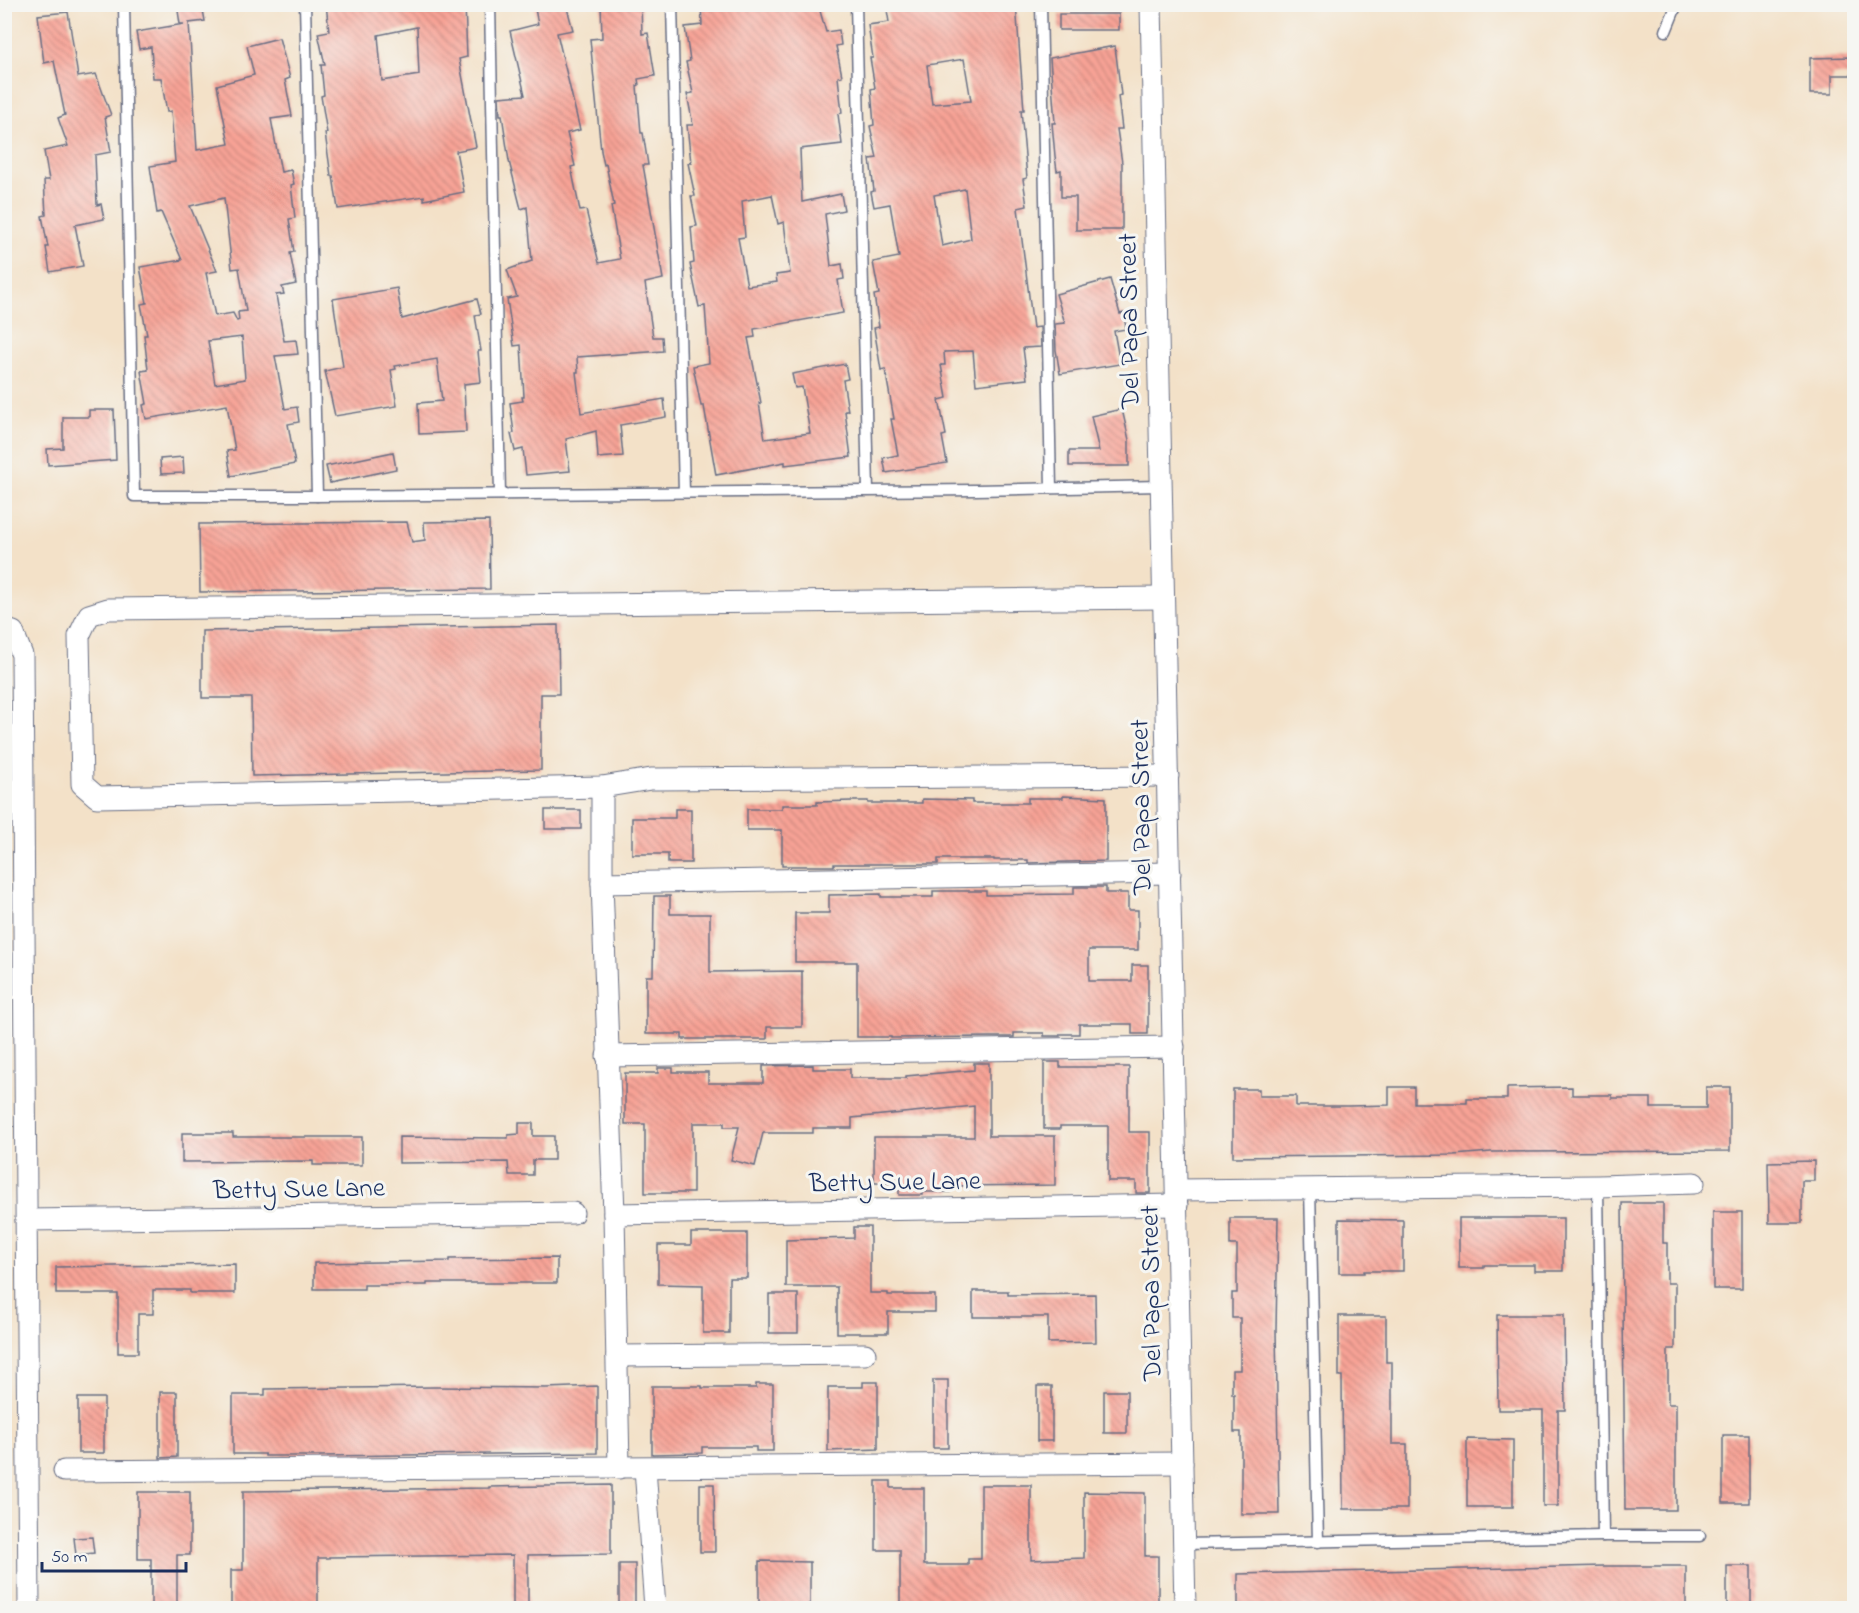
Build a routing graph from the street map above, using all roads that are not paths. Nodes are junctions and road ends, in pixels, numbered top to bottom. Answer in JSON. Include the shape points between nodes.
{"nodes":[{"id":1,"x":124,"y":4,"type":"edge"},
{"id":2,"x":305,"y":4,"type":"edge"},
{"id":3,"x":490,"y":4,"type":"edge"},
{"id":4,"x":672,"y":4,"type":"edge"},
{"id":5,"x":856,"y":4,"type":"edge"},
{"id":6,"x":1041,"y":4,"type":"edge"},
{"id":7,"x":1151,"y":4,"type":"edge"},
{"id":8,"x":1677,"y":4,"type":"edge"},
{"id":9,"x":1666,"y":31,"type":"dead end"},
{"id":10,"x":1160,"y":486,"type":"junction"},
{"id":11,"x":1052,"y":488,"type":"junction"},
{"id":12,"x":868,"y":490,"type":"junction"},
{"id":13,"x":684,"y":492,"type":"junction"},
{"id":14,"x":500,"y":494,"type":"junction"},
{"id":15,"x":317,"y":496,"type":"junction"},
{"id":16,"x":1163,"y":598,"type":"junction"},
{"id":17,"x":4,"y":629,"type":"edge"},
{"id":18,"x":1168,"y":776,"type":"junction"},
{"id":19,"x":602,"y":787,"type":"junction"},
{"id":20,"x":1170,"y":873,"type":"junction"},
{"id":21,"x":602,"y":883,"type":"junction"},
{"id":22,"x":1174,"y":1047,"type":"junction"},
{"id":23,"x":608,"y":1056,"type":"junction"},
{"id":24,"x":1694,"y":1183,"type":"dead end"},
{"id":25,"x":1598,"y":1185,"type":"junction"},
{"id":26,"x":1310,"y":1188,"type":"junction"},
{"id":27,"x":1177,"y":1197,"type":"junction"},
{"id":28,"x":573,"y":1213,"type":"dead end"},
{"id":29,"x":614,"y":1214,"type":"junction"},
{"id":30,"x":26,"y":1220,"type":"junction"},
{"id":31,"x":865,"y":1354,"type":"dead end"},
{"id":32,"x":617,"y":1356,"type":"junction"},
{"id":33,"x":1182,"y":1463,"type":"junction"},
{"id":34,"x":619,"y":1468,"type":"junction"},
{"id":35,"x":645,"y":1468,"type":"junction"},
{"id":36,"x":64,"y":1471,"type":"dead end"},
{"id":37,"x":1603,"y":1536,"type":"junction"},
{"id":38,"x":1700,"y":1536,"type":"dead end"},
{"id":39,"x":1318,"y":1542,"type":"junction"},
{"id":40,"x":1184,"y":1544,"type":"junction"},
{"id":41,"x":29,"y":1608,"type":"edge"},
{"id":42,"x":655,"y":1608,"type":"edge"},
{"id":43,"x":1185,"y":1608,"type":"edge"}],
"edges":[{"from":1,"to":15,"type":"lane","via":[[134,496]]},
{"from":2,"to":15,"type":"lane"},
{"from":3,"to":14,"type":"lane"},
{"from":4,"to":13,"type":"lane"},
{"from":5,"to":12,"type":"lane"},
{"from":6,"to":11,"type":"lane"},
{"from":7,"to":10,"type":"street","name":"Del Papa Street"},
{"from":8,"to":9,"type":"lane"},
{"from":10,"to":11,"type":"lane"},
{"from":10,"to":16,"type":"street","name":"Del Papa Street"},
{"from":11,"to":12,"type":"lane"},
{"from":12,"to":13,"type":"lane"},
{"from":13,"to":14,"type":"lane"},
{"from":14,"to":15,"type":"lane"},
{"from":16,"to":18,"type":"street","name":"Del Papa Street"},
{"from":16,"to":19,"type":"street","via":[[108,609],[89,615],[79,636],[82,784],[97,796]]},
{"from":17,"to":30,"type":"street","via":[[13,632],[22,655]]},
{"from":18,"to":19,"type":"street","via":[[651,779]]},
{"from":18,"to":20,"type":"street","name":"Del Papa Street"},
{"from":19,"to":21,"type":"street"},
{"from":20,"to":21,"type":"street"},
{"from":20,"to":22,"type":"street","name":"Del Papa Street"},
{"from":21,"to":23,"type":"street"},
{"from":22,"to":23,"type":"street"},
{"from":22,"to":27,"type":"street","name":"Del Papa Street"},
{"from":23,"to":29,"type":"street"},
{"from":24,"to":25,"type":"street","name":"Betty Sue Lane"},
{"from":25,"to":26,"type":"street","name":"Betty Sue Lane"},
{"from":25,"to":37,"type":"lane"},
{"from":26,"to":27,"type":"street","name":"Betty Sue Lane"},
{"from":26,"to":39,"type":"lane"},
{"from":27,"to":29,"type":"street","name":"Betty Sue Lane"},
{"from":27,"to":33,"type":"street","name":"Del Papa Street"},
{"from":28,"to":30,"type":"street","name":"Betty Sue Lane"},
{"from":29,"to":32,"type":"street"},
{"from":30,"to":41,"type":"street"},
{"from":31,"to":32,"type":"street"},
{"from":32,"to":34,"type":"street"},
{"from":33,"to":35,"type":"street"},
{"from":33,"to":40,"type":"street","name":"Del Papa Street"},
{"from":34,"to":35,"type":"street"},
{"from":34,"to":36,"type":"street"},
{"from":35,"to":42,"type":"street"},
{"from":37,"to":38,"type":"lane"},
{"from":37,"to":39,"type":"lane"},
{"from":39,"to":40,"type":"lane"},
{"from":40,"to":43,"type":"street","name":"Del Papa Street"}]}
